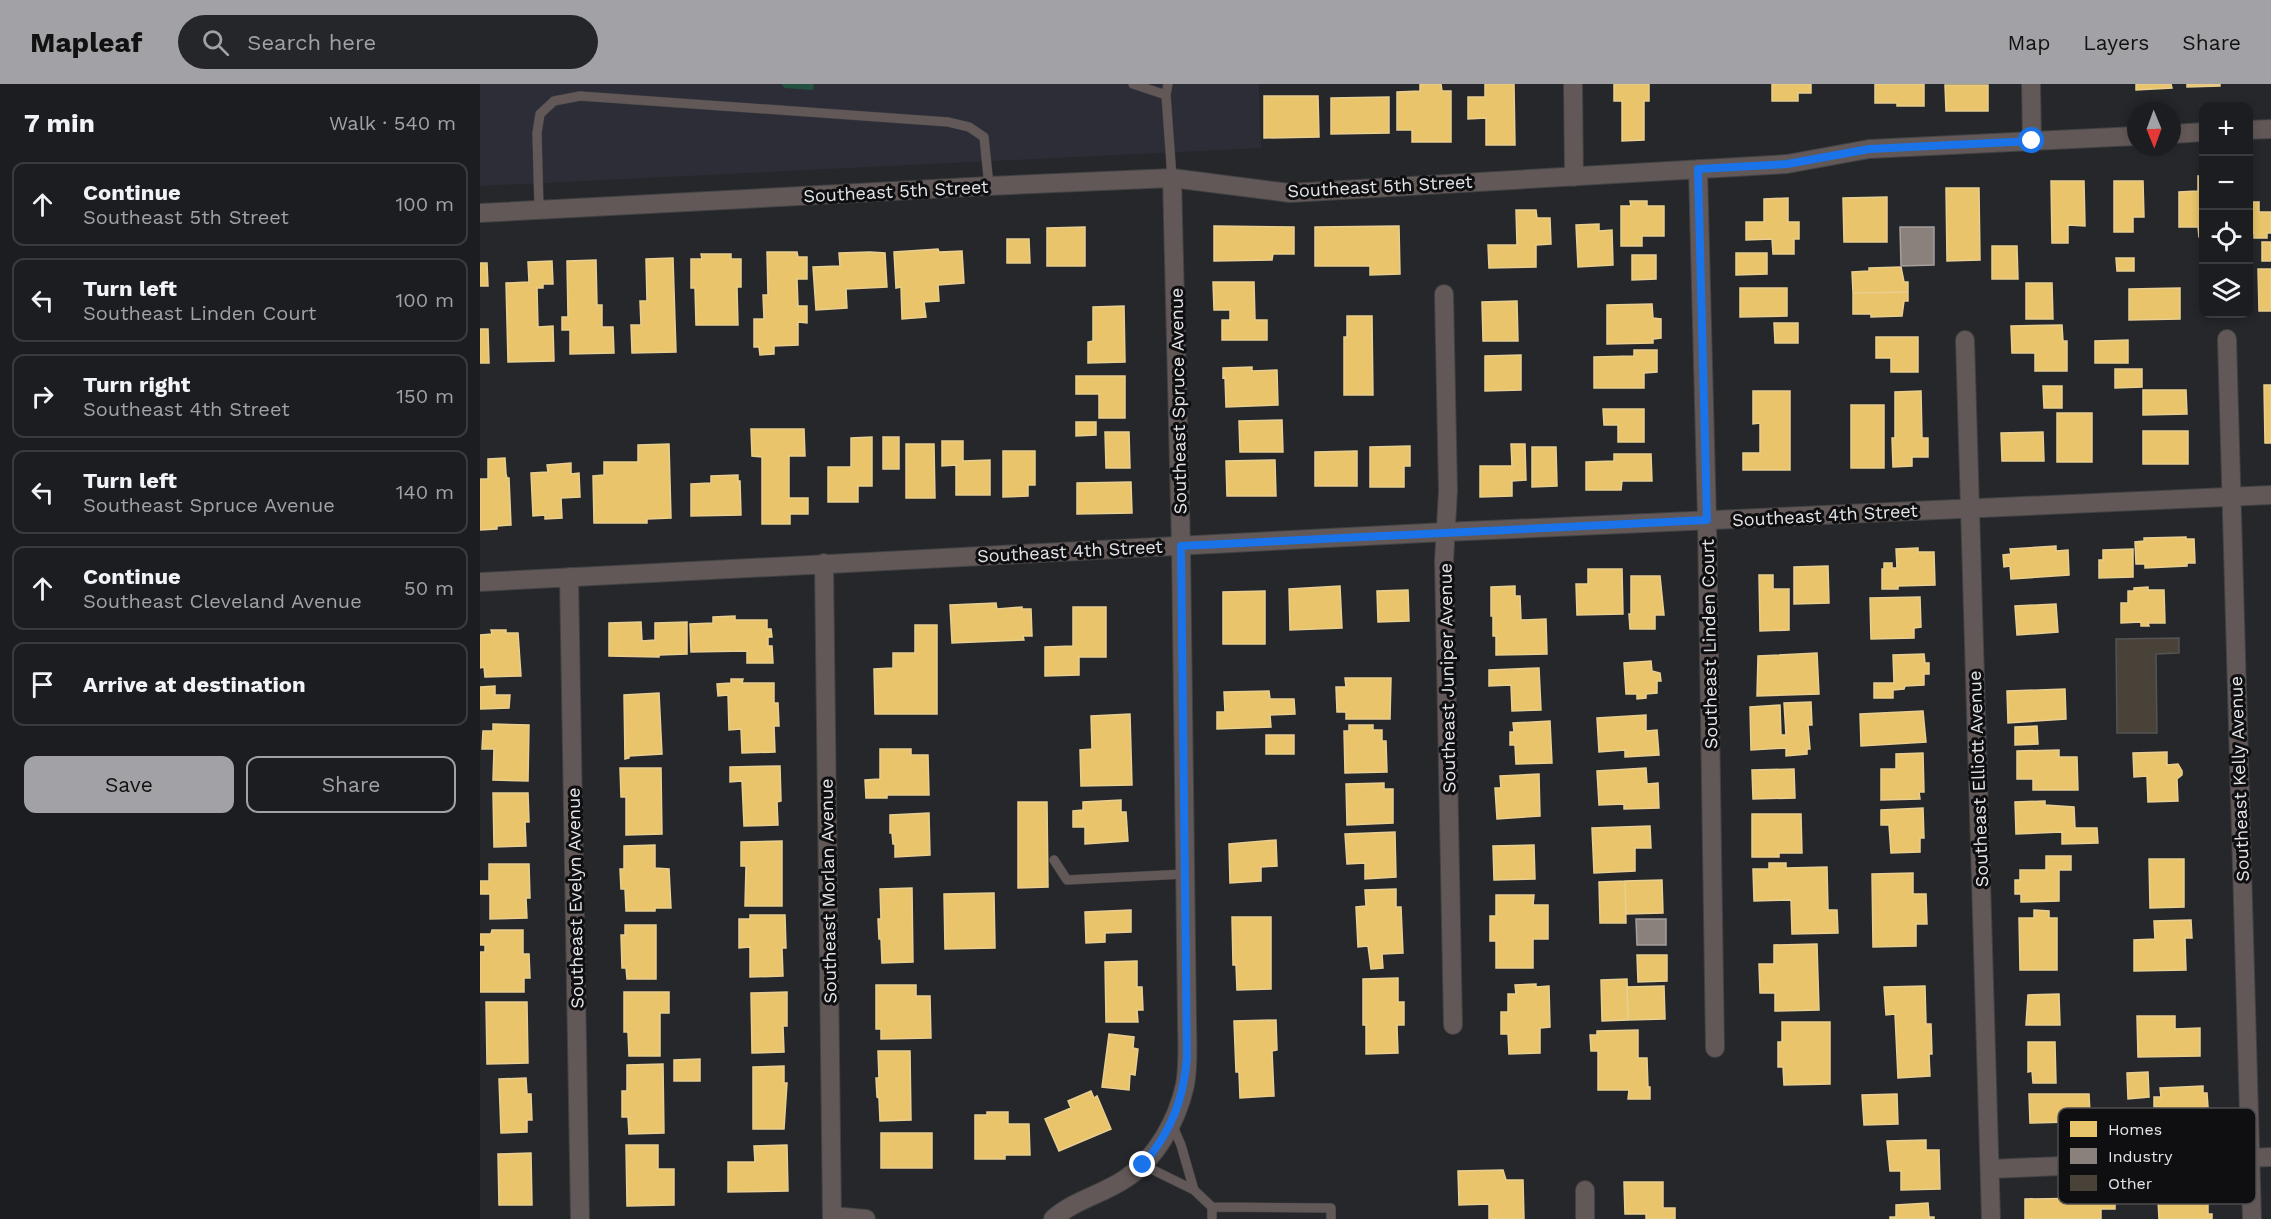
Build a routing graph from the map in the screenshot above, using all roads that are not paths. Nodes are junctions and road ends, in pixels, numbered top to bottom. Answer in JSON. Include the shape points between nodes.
{"nodes":[{"id":1,"x":1133,"y":84,"type":"edge"},
{"id":2,"x":1168,"y":84,"type":"edge"},
{"id":3,"x":1573,"y":84,"type":"edge"},
{"id":4,"x":2031,"y":84,"type":"edge"},
{"id":5,"x":1166,"y":95,"type":"junction"},
{"id":6,"x":2271,"y":129,"type":"edge"},
{"id":7,"x":2253,"y":130,"type":"edge"},
{"id":8,"x":2199,"y":132,"type":"edge"},
{"id":9,"x":2181,"y":133,"type":"edge"},
{"id":10,"x":2127,"y":136,"type":"edge"},
{"id":11,"x":2032,"y":141,"type":"junction"},
{"id":12,"x":1698,"y":169,"type":"junction"},
{"id":13,"x":1574,"y":177,"type":"junction"},
{"id":14,"x":1173,"y":178,"type":"junction"},
{"id":15,"x":989,"y":186,"type":"junction"},
{"id":16,"x":539,"y":209,"type":"junction"},
{"id":17,"x":480,"y":213,"type":"edge"},
{"id":18,"x":1444,"y":294,"type":"dead end"},
{"id":19,"x":2227,"y":339,"type":"dead end"},
{"id":20,"x":1965,"y":340,"type":"dead end"},
{"id":21,"x":2271,"y":495,"type":"edge"},
{"id":22,"x":2232,"y":497,"type":"junction"},
{"id":23,"x":1970,"y":508,"type":"junction"},
{"id":24,"x":1707,"y":520,"type":"junction"},
{"id":25,"x":1445,"y":532,"type":"junction"},
{"id":26,"x":1181,"y":546,"type":"junction"},
{"id":27,"x":824,"y":563,"type":"junction"},
{"id":28,"x":570,"y":577,"type":"junction"},
{"id":29,"x":480,"y":582,"type":"edge"},
{"id":30,"x":1054,"y":860,"type":"dead end"},
{"id":31,"x":1185,"y":874,"type":"junction"},
{"id":32,"x":1453,"y":1025,"type":"dead end"},
{"id":33,"x":1715,"y":1048,"type":"dead end"},
{"id":34,"x":2249,"y":1108,"type":"edge"},
{"id":35,"x":1171,"y":1123,"type":"junction"},
{"id":36,"x":2271,"y":1157,"type":"edge"},
{"id":37,"x":2256,"y":1158,"type":"edge"},
{"id":38,"x":1143,"y":1165,"type":"junction"},
{"id":39,"x":2058,"y":1166,"type":"edge"},
{"id":40,"x":1990,"y":1169,"type":"junction"},
{"id":41,"x":1194,"y":1190,"type":"junction"},
{"id":42,"x":1585,"y":1190,"type":"dead end"},
{"id":43,"x":2252,"y":1204,"type":"edge"},
{"id":44,"x":1212,"y":1208,"type":"junction"},
{"id":45,"x":832,"y":1218,"type":"edge"},
{"id":46,"x":580,"y":1219,"type":"edge"},
{"id":47,"x":866,"y":1219,"type":"edge"},
{"id":48,"x":1053,"y":1219,"type":"edge"},
{"id":49,"x":1212,"y":1219,"type":"edge"},
{"id":50,"x":1331,"y":1219,"type":"edge"},
{"id":51,"x":1585,"y":1219,"type":"edge"},
{"id":52,"x":1991,"y":1219,"type":"edge"},
{"id":53,"x":2252,"y":1219,"type":"edge"}],
"edges":[{"from":1,"to":5,"type":"lane"},
{"from":2,"to":5,"type":"lane"},
{"from":3,"to":13,"type":"street"},
{"from":4,"to":11,"type":"street"},
{"from":5,"to":14,"type":"lane"},
{"from":6,"to":7,"type":"street"},
{"from":8,"to":9,"type":"street"},
{"from":10,"to":11,"type":"street","name":"Southeast 5th Street"},
{"from":11,"to":12,"type":"street","name":"Southeast 5th Street","via":[[1869,149],[1787,164]]},
{"from":12,"to":13,"type":"street","name":"Southeast 5th Street"},
{"from":12,"to":24,"type":"street","name":"Southeast Linden Court"},
{"from":13,"to":14,"type":"street","name":"Southeast 5th Street","via":[[1290,193]]},
{"from":14,"to":15,"type":"street","name":"Southeast 5th Street"},
{"from":14,"to":26,"type":"street","name":"Southeast Spruce Avenue"},
{"from":15,"to":16,"type":"street","name":"Southeast 5th Street"},
{"from":15,"to":16,"type":"lane","via":[[984,137],[969,127],[948,122],[580,96],[554,101],[540,114]]},
{"from":16,"to":17,"type":"street","name":"Southeast 5th Street"},
{"from":18,"to":25,"type":"street","name":"Southeast Juniper Avenue","via":[[1448,491]]},
{"from":19,"to":22,"type":"street","name":"Southeast Kelly Avenue"},
{"from":20,"to":23,"type":"street","name":"Southeast Elliott Avenue"},
{"from":21,"to":22,"type":"street","name":"Southeast 4th Street"},
{"from":22,"to":23,"type":"street","name":"Southeast 4th Street"},
{"from":22,"to":34,"type":"street","name":"Southeast Kelly Avenue"},
{"from":23,"to":24,"type":"street","name":"Southeast 4th Street"},
{"from":23,"to":40,"type":"street","name":"Southeast Elliott Avenue"},
{"from":24,"to":25,"type":"street","name":"Southeast 4th Street"},
{"from":24,"to":33,"type":"street","name":"Southeast Linden Court"},
{"from":25,"to":26,"type":"street","name":"Southeast 4th Street"},
{"from":25,"to":32,"type":"street","name":"Southeast Juniper Avenue"},
{"from":26,"to":27,"type":"street","name":"Southeast 4th Street"},
{"from":26,"to":31,"type":"street","name":"Southeast Spruce Avenue"},
{"from":27,"to":28,"type":"street","name":"Southeast 4th Street"},
{"from":27,"to":45,"type":"street","name":"Southeast Morlan Avenue"},
{"from":28,"to":29,"type":"street","name":"Southeast 4th Street"},
{"from":28,"to":46,"type":"street","name":"Southeast Evelyn Avenue"},
{"from":30,"to":31,"type":"lane","via":[[1067,880]]},
{"from":31,"to":35,"type":"street","name":"Southeast Spruce Avenue","via":[[1185,1083]]},
{"from":35,"to":38,"type":"street","name":"Southeast Spruce Avenue"},
{"from":35,"to":41,"type":"lane"},
{"from":36,"to":37,"type":"street"},
{"from":38,"to":41,"type":"lane"},
{"from":38,"to":48,"type":"street","name":"Southeast Spruce Avenue","via":[[1124,1180],[1075,1203]]},
{"from":39,"to":40,"type":"street"},
{"from":40,"to":52,"type":"street","name":"Southeast Elliott Avenue"},
{"from":41,"to":44,"type":"lane"},
{"from":42,"to":51,"type":"street"},
{"from":43,"to":53,"type":"street","name":"Southeast Kelly Avenue"},
{"from":44,"to":49,"type":"lane"},
{"from":44,"to":50,"type":"lane","via":[[1331,1208]]},
{"from":45,"to":47,"type":"street"}]}
